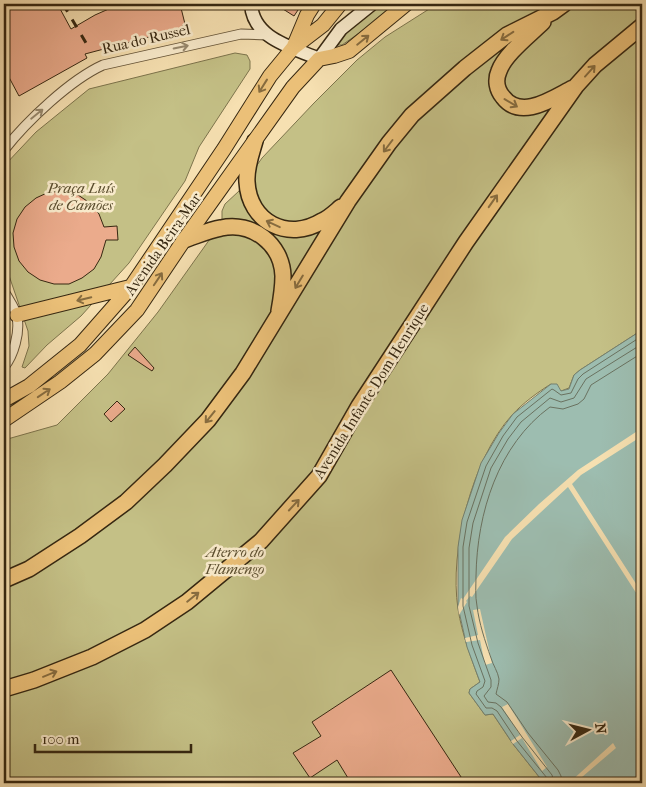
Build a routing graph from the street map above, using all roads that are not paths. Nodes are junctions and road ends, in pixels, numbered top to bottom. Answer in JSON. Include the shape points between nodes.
{"nodes":[{"id":1,"x":251,"y":4,"type":"edge"},
{"id":2,"x":314,"y":4,"type":"edge"},
{"id":3,"x":340,"y":4,"type":"edge"},
{"id":4,"x":372,"y":4,"type":"edge"},
{"id":5,"x":406,"y":4,"type":"edge"},
{"id":6,"x":558,"y":8,"type":"edge"},
{"id":7,"x":642,"y":26,"type":"edge"},
{"id":8,"x":267,"y":35,"type":"junction"},
{"id":9,"x":293,"y":48,"type":"junction"},
{"id":10,"x":319,"y":58,"type":"junction"},
{"id":11,"x":576,"y":86,"type":"junction"},
{"id":12,"x":255,"y":141,"type":"junction"},
{"id":13,"x":4,"y":150,"type":"edge"},
{"id":14,"x":348,"y":202,"type":"junction"},
{"id":15,"x":184,"y":240,"type":"junction"},
{"id":16,"x":131,"y":286,"type":"junction"},
{"id":17,"x":4,"y":291,"type":"edge"},
{"id":18,"x":17,"y":315,"type":"junction"},
{"id":19,"x":279,"y":316,"type":"junction"},
{"id":20,"x":4,"y":367,"type":"edge"},
{"id":21,"x":4,"y":400,"type":"edge"},
{"id":22,"x":4,"y":420,"type":"edge"},
{"id":23,"x":4,"y":580,"type":"edge"},
{"id":24,"x":4,"y":689,"type":"edge"}],
"edges":[{"from":1,"to":8,"type":"main road","name":"Rua do Russel","via":[[257,24]]},
{"from":2,"to":9,"type":"main road"},
{"from":3,"to":9,"type":"main road","via":[[324,25]]},
{"from":4,"to":10,"type":"main road","name":"Avenida Beira-Mar","via":[[341,30]]},
{"from":10,"to":5,"type":"main road","one_way":true,"via":[[349,51]]},
{"from":6,"to":11,"type":"highway","one_way":true,"via":[[507,58],[497,79],[500,93],[512,105],[521,108],[542,104]]},
{"from":6,"to":14,"type":"highway","one_way":true,"via":[[507,35],[438,91],[390,143]]},
{"from":11,"to":7,"type":"highway","name":"Avenida Infante Dom Henrique","one_way":true,"via":[[595,65]]},
{"from":8,"to":9,"type":"main road","name":"Rua do Russel"},
{"from":13,"to":8,"type":"street","name":"Rua do Russel","one_way":true,"via":[[29,120],[103,65],[241,34]]},
{"from":9,"to":10,"type":"main road","name":"Rua do Russel"},
{"from":9,"to":16,"type":"main road","name":"Avenida Beira-Mar","one_way":true,"via":[[270,76]]},
{"from":10,"to":12,"type":"main road","name":"Avenida Beira-Mar"},
{"from":24,"to":11,"type":"highway","name":"Avenida Infante Dom Henrique","one_way":true,"via":[[92,657],[145,630],[187,602],[261,540],[320,476],[359,406],[466,242]]},
{"from":14,"to":12,"type":"highway","one_way":true,"via":[[322,222],[301,228],[280,227],[261,217],[254,210],[247,182],[247,166]]},
{"from":12,"to":15,"type":"main road","name":"Avenida Beira-Mar"},
{"from":14,"to":19,"type":"highway","one_way":true},
{"from":15,"to":19,"type":"highway","via":[[231,227],[245,228],[267,240],[280,260],[283,275]]},
{"from":22,"to":15,"type":"main road","name":"Avenida Beira-Mar","one_way":true,"via":[[95,354],[137,310]]},
{"from":16,"to":18,"type":"main road","one_way":true},
{"from":16,"to":21,"type":"main road","name":"Avenida Beira-Mar","via":[[80,345],[29,386]]},
{"from":17,"to":18,"type":"street"},
{"from":18,"to":20,"type":"street","via":[[13,350]]},
{"from":19,"to":23,"type":"highway","one_way":true,"via":[[208,420],[165,465],[126,502],[80,536],[29,569]]}]}
